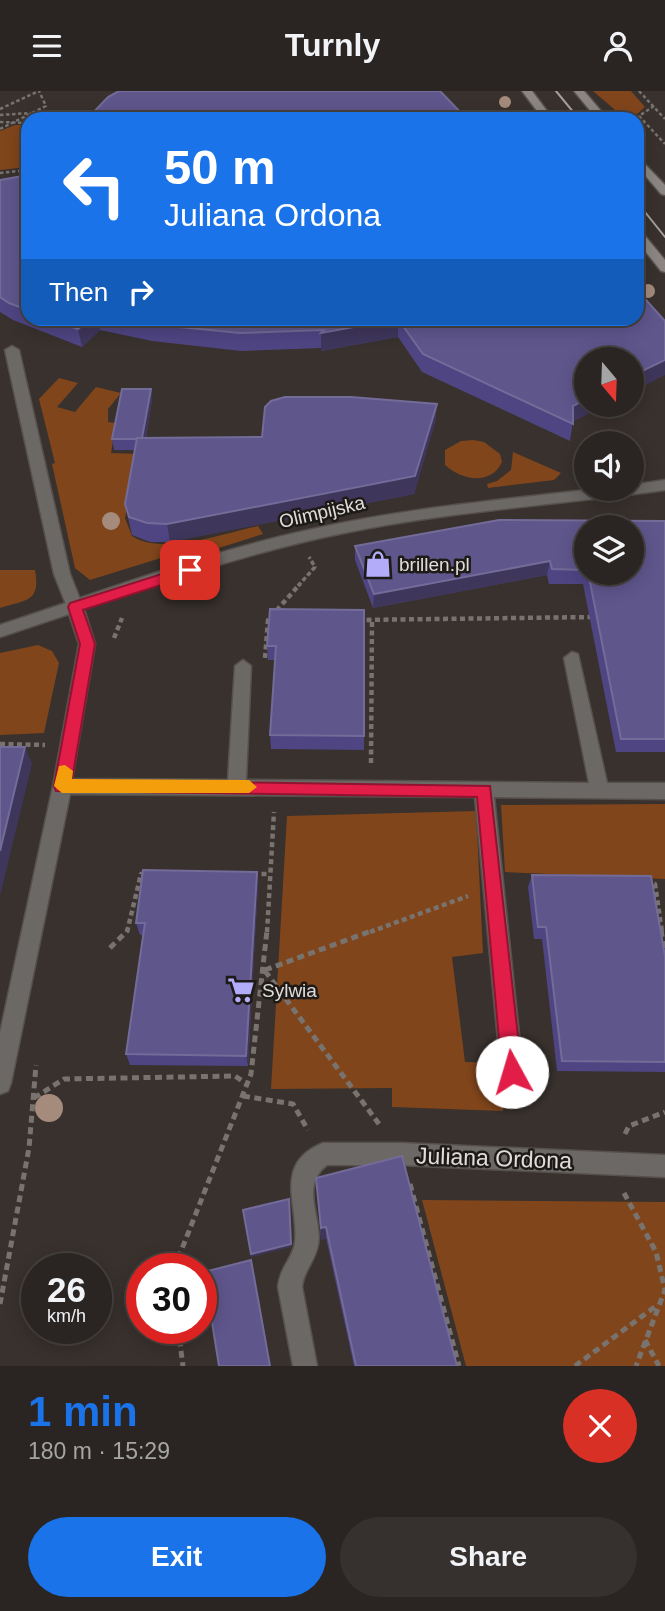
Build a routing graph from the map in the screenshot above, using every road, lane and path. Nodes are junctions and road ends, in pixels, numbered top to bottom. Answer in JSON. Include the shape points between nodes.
{"nodes":[{"id":1,"x":39,"y":91,"type":"edge"},
{"id":2,"x":527,"y":91,"type":"edge"},
{"id":3,"x":579,"y":91,"type":"edge"},
{"id":4,"x":639,"y":91,"type":"edge"},
{"id":5,"x":654,"y":107,"type":"junction"},
{"id":6,"x":0,"y":109,"type":"edge"},
{"id":7,"x":34,"y":112,"type":"edge"},
{"id":8,"x":543,"y":112,"type":"edge"},
{"id":9,"x":597,"y":112,"type":"edge"},
{"id":10,"x":21,"y":113,"type":"edge"},
{"id":11,"x":644,"y":113,"type":"edge"},
{"id":12,"x":0,"y":114,"type":"edge"},
{"id":13,"x":5,"y":114,"type":"junction"},
{"id":14,"x":21,"y":118,"type":"edge"},
{"id":15,"x":665,"y":119,"type":"edge"},
{"id":16,"x":644,"y":121,"type":"edge"},
{"id":17,"x":0,"y":122,"type":"edge"},
{"id":18,"x":12,"y":122,"type":"junction"},
{"id":19,"x":21,"y":123,"type":"edge"},
{"id":20,"x":0,"y":129,"type":"edge"},
{"id":21,"x":665,"y":144,"type":"edge"},
{"id":22,"x":644,"y":167,"type":"edge"},
{"id":23,"x":21,"y":171,"type":"edge"},
{"id":24,"x":0,"y":173,"type":"edge"},
{"id":25,"x":665,"y":192,"type":"edge"},
{"id":26,"x":644,"y":242,"type":"edge"},
{"id":27,"x":665,"y":268,"type":"edge"},
{"id":28,"x":12,"y":350,"type":"dead end"},
{"id":29,"x":665,"y":485,"type":"edge"},
{"id":30,"x":307,"y":553,"type":"dead end"},
{"id":31,"x":75,"y":607,"type":"junction"},
{"id":32,"x":126,"y":614,"type":"dead end"},
{"id":33,"x":597,"y":617,"type":"edge"},
{"id":34,"x":280,"y":620,"type":"edge"},
{"id":35,"x":356,"y":620,"type":"edge"},
{"id":36,"x":372,"y":620,"type":"junction"},
{"id":37,"x":0,"y":631,"type":"edge"},
{"id":38,"x":114,"y":640,"type":"dead end"},
{"id":39,"x":572,"y":658,"type":"dead end"},
{"id":40,"x":243,"y":666,"type":"dead end"},
{"id":41,"x":0,"y":744,"type":"edge"},
{"id":42,"x":46,"y":745,"type":"dead end"},
{"id":43,"x":372,"y":772,"type":"dead end"},
{"id":44,"x":62,"y":786,"type":"junction"},
{"id":45,"x":237,"y":786,"type":"junction"},
{"id":46,"x":275,"y":787,"type":"junction"},
{"id":47,"x":484,"y":790,"type":"junction"},
{"id":48,"x":600,"y":790,"type":"junction"},
{"id":49,"x":665,"y":791,"type":"edge"},
{"id":50,"x":154,"y":874,"type":"edge"},
{"id":51,"x":244,"y":874,"type":"edge"},
{"id":52,"x":270,"y":874,"type":"junction"},
{"id":53,"x":641,"y":884,"type":"edge"},
{"id":54,"x":494,"y":886,"type":"junction"},
{"id":55,"x":110,"y":948,"type":"dead end"},
{"id":56,"x":665,"y":955,"type":"edge"},
{"id":57,"x":265,"y":970,"type":"junction"},
{"id":58,"x":37,"y":1059,"type":"dead end"},
{"id":59,"x":512,"y":1072,"type":"dead end"},
{"id":60,"x":0,"y":1080,"type":"edge"},
{"id":61,"x":247,"y":1084,"type":"junction"},
{"id":62,"x":243,"y":1096,"type":"junction"},
{"id":63,"x":33,"y":1098,"type":"junction"},
{"id":64,"x":665,"y":1112,"type":"edge"},
{"id":65,"x":639,"y":1122,"type":"dead end"},
{"id":66,"x":323,"y":1154,"type":"junction"},
{"id":67,"x":401,"y":1154,"type":"junction"},
{"id":68,"x":665,"y":1166,"type":"edge"},
{"id":69,"x":623,"y":1192,"type":"dead end"},
{"id":70,"x":180,"y":1253,"type":"edge"},
{"id":71,"x":0,"y":1304,"type":"edge"},
{"id":72,"x":657,"y":1306,"type":"junction"},
{"id":73,"x":645,"y":1341,"type":"junction"},
{"id":74,"x":180,"y":1344,"type":"edge"},
{"id":75,"x":183,"y":1366,"type":"edge"},
{"id":76,"x":305,"y":1366,"type":"edge"},
{"id":77,"x":459,"y":1366,"type":"edge"},
{"id":78,"x":575,"y":1366,"type":"edge"},
{"id":79,"x":636,"y":1366,"type":"edge"},
{"id":80,"x":659,"y":1366,"type":"edge"}],
"edges":[{"from":1,"to":6,"type":"path"},
{"from":1,"to":7,"type":"path","via":[[46,106]]},
{"from":2,"to":8,"type":"main road"},
{"from":3,"to":9,"type":"main road"},
{"from":4,"to":5,"type":"path"},
{"from":5,"to":11,"type":"path"},
{"from":5,"to":15,"type":"path"},
{"from":10,"to":13,"type":"path"},
{"from":12,"to":13,"type":"path"},
{"from":13,"to":18,"type":"path"},
{"from":14,"to":18,"type":"path"},
{"from":16,"to":21,"type":"path"},
{"from":17,"to":18,"type":"path"},
{"from":18,"to":19,"type":"path"},
{"from":18,"to":20,"type":"path"},
{"from":22,"to":25,"type":"main road"},
{"from":23,"to":24,"type":"path"},
{"from":26,"to":27,"type":"main road"},
{"from":28,"to":31,"type":"street","via":[[62,574]]},
{"from":29,"to":31,"type":"street","name":"Olimpijska","via":[[342,527]]},
{"from":30,"to":34,"type":"path","via":[[315,567],[268,620]]},
{"from":31,"to":37,"type":"street","name":"Olimpijska"},
{"from":31,"to":44,"type":"street","via":[[87,644]]},
{"from":32,"to":38,"type":"path","via":[[118,620]]},
{"from":33,"to":36,"type":"path"},
{"from":35,"to":36,"type":"path"},
{"from":36,"to":43,"type":"path"},
{"from":39,"to":48,"type":"street"},
{"from":40,"to":45,"type":"street"},
{"from":41,"to":42,"type":"path"},
{"from":44,"to":45,"type":"street"},
{"from":44,"to":60,"type":"street"},
{"from":45,"to":46,"type":"street"},
{"from":46,"to":47,"type":"street"},
{"from":46,"to":52,"type":"path"},
{"from":47,"to":48,"type":"street"},
{"from":47,"to":54,"type":"street"},
{"from":48,"to":49,"type":"street"},
{"from":50,"to":55,"type":"path","via":[[142,874],[128,931]]},
{"from":51,"to":52,"type":"path"},
{"from":52,"to":57,"type":"path"},
{"from":53,"to":56,"type":"path","via":[[654,884]]},
{"from":54,"to":57,"type":"path"},
{"from":54,"to":59,"type":"street"},
{"from":57,"to":61,"type":"path"},
{"from":57,"to":67,"type":"path"},
{"from":58,"to":63,"type":"path"},
{"from":61,"to":62,"type":"path"},
{"from":61,"to":63,"type":"path","via":[[235,1076],[64,1079]]},
{"from":62,"to":66,"type":"path","via":[[293,1104]]},
{"from":62,"to":70,"type":"path"},
{"from":63,"to":71,"type":"path","via":[[29,1148]]},
{"from":64,"to":65,"type":"path"},
{"from":66,"to":67,"type":"street","name":"Juliana Ordona"},
{"from":66,"to":76,"type":"street","via":[[311,1163],[303,1179],[307,1241],[303,1258],[291,1274]]},
{"from":67,"to":68,"type":"street","name":"Juliana Ordona"},
{"from":67,"to":77,"type":"path"},
{"from":69,"to":72,"type":"path","via":[[656,1252],[665,1290]]},
{"from":72,"to":73,"type":"path"},
{"from":72,"to":78,"type":"path"},
{"from":73,"to":79,"type":"path"},
{"from":73,"to":80,"type":"path"},
{"from":74,"to":75,"type":"path"}]}
